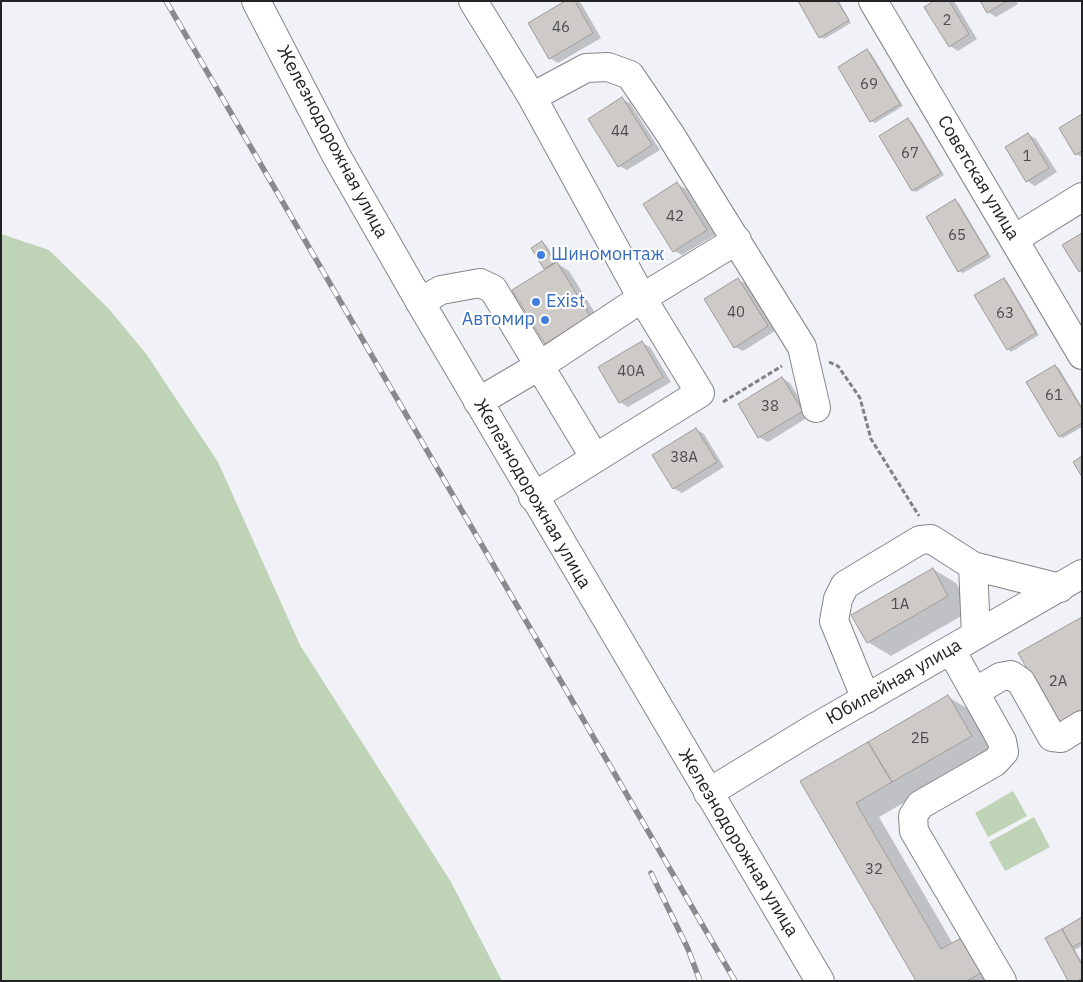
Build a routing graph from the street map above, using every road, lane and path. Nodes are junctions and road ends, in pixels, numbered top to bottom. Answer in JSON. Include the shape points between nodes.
{"nodes":[{"id":1,"x":256,"y":1,"type":"edge"},
{"id":2,"x":472,"y":1,"type":"edge"},
{"id":3,"x":873,"y":1,"type":"edge"},
{"id":4,"x":532,"y":97,"type":"junction"},
{"id":5,"x":1082,"y":198,"type":"edge"},
{"id":6,"x":1014,"y":239,"type":"junction"},
{"id":7,"x":737,"y":240,"type":"junction"},
{"id":8,"x":642,"y":298,"type":"junction"},
{"id":9,"x":420,"y":302,"type":"junction"},
{"id":10,"x":803,"y":350,"type":"junction"},
{"id":11,"x":1082,"y":355,"type":"edge"},
{"id":12,"x":539,"y":366,"type":"junction"},
{"id":13,"x":700,"y":393,"type":"junction"},
{"id":14,"x":478,"y":402,"type":"junction"},
{"id":15,"x":816,"y":408,"type":"dead end"},
{"id":16,"x":595,"y":458,"type":"junction"},
{"id":17,"x":533,"y":497,"type":"junction"},
{"id":18,"x":922,"y":520,"type":"dead end"},
{"id":19,"x":973,"y":566,"type":"junction"},
{"id":20,"x":1071,"y":581,"type":"edge"},
{"id":21,"x":976,"y":635,"type":"junction"},
{"id":22,"x":951,"y":650,"type":"junction"},
{"id":23,"x":975,"y":692,"type":"junction"},
{"id":24,"x":866,"y":699,"type":"junction"},
{"id":25,"x":1082,"y":725,"type":"edge"},
{"id":26,"x":708,"y":793,"type":"junction"},
{"id":27,"x":820,"y":981,"type":"edge"},
{"id":28,"x":1002,"y":981,"type":"edge"}],
"edges":[{"from":1,"to":9,"type":"main road","name":"Железнодорожная улица","via":[[336,155]]},
{"from":2,"to":4,"type":"main road"},
{"from":3,"to":6,"type":"main road","name":"Советская улица"},
{"from":4,"to":7,"type":"main road","via":[[586,68],[608,67],[630,75]]},
{"from":4,"to":8,"type":"main road"},
{"from":5,"to":6,"type":"main road"},
{"from":6,"to":11,"type":"main road","name":"Советская улица"},
{"from":7,"to":8,"type":"main road"},
{"from":7,"to":10,"type":"main road"},
{"from":8,"to":12,"type":"main road"},
{"from":8,"to":13,"type":"main road"},
{"from":9,"to":12,"type":"main road","via":[[441,290],[480,283],[493,289]]},
{"from":9,"to":14,"type":"main road","name":"Железнодорожная улица"},
{"from":10,"to":13,"type":"path","via":[[721,403]]},
{"from":10,"to":15,"type":"main road"},
{"from":10,"to":18,"type":"path","via":[[838,366],[860,398],[871,439]]},
{"from":12,"to":14,"type":"main road"},
{"from":12,"to":16,"type":"main road"},
{"from":13,"to":16,"type":"main road"},
{"from":14,"to":17,"type":"main road","name":"Железнодорожная улица"},
{"from":16,"to":17,"type":"main road"},
{"from":17,"to":26,"type":"main road","name":"Железнодорожная улица"},
{"from":19,"to":20,"type":"main road"},
{"from":19,"to":21,"type":"main road"},
{"from":19,"to":24,"type":"main road","via":[[931,539],[920,540],[845,585],[838,599],[834,621]]},
{"from":20,"to":21,"type":"main road","name":"Юбилейная улица"},
{"from":21,"to":22,"type":"main road","name":"Юбилейная улица"},
{"from":22,"to":23,"type":"main road"},
{"from":22,"to":24,"type":"main road","name":"Юбилейная улица"},
{"from":23,"to":25,"type":"main road","via":[[1000,677],[1011,676],[1021,682],[1052,737],[1061,738]]},
{"from":23,"to":28,"type":"main road","via":[[1002,741],[1004,752],[995,762],[920,806],[914,816],[914,831]]},
{"from":24,"to":26,"type":"main road","name":"Юбилейная улица"},
{"from":26,"to":27,"type":"main road","name":"Железнодорожная улица"}]}
